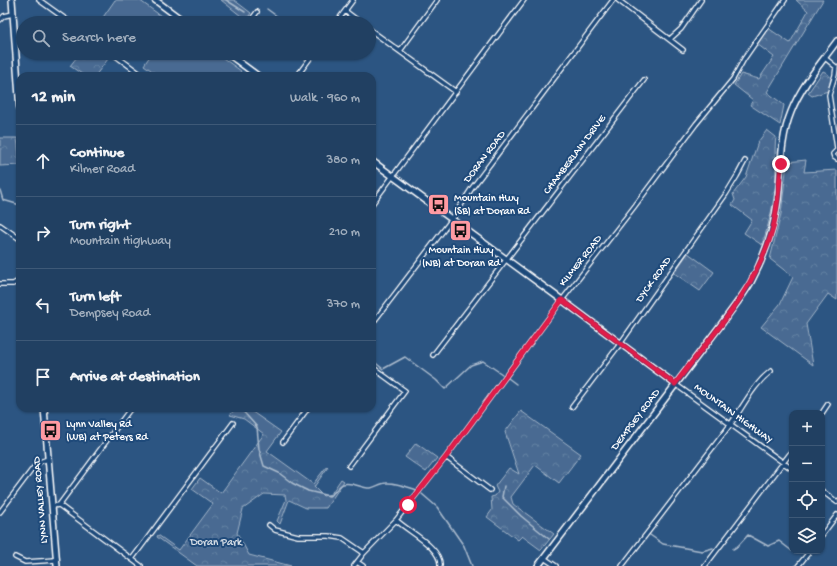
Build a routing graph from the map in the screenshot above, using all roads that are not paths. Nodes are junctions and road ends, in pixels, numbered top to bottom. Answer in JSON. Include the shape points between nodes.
{"nodes":[{"id":1,"x":12,"y":0,"type":"edge"},
{"id":2,"x":39,"y":0,"type":"edge"},
{"id":3,"x":155,"y":0,"type":"edge"},
{"id":4,"x":353,"y":0,"type":"edge"},
{"id":5,"x":437,"y":0,"type":"edge"},
{"id":6,"x":524,"y":0,"type":"edge"},
{"id":7,"x":613,"y":0,"type":"edge"},
{"id":8,"x":618,"y":0,"type":"edge"},
{"id":9,"x":701,"y":0,"type":"edge"},
{"id":10,"x":785,"y":0,"type":"edge"},
{"id":11,"x":345,"y":11,"type":"junction"},
{"id":12,"x":257,"y":12,"type":"dead end"},
{"id":13,"x":13,"y":14,"type":"junction"},
{"id":14,"x":61,"y":16,"type":"edge"},
{"id":15,"x":177,"y":16,"type":"edge"},
{"id":16,"x":254,"y":16,"type":"edge"},
{"id":17,"x":341,"y":16,"type":"edge"},
{"id":18,"x":352,"y":16,"type":"edge"},
{"id":19,"x":0,"y":20,"type":"edge"},
{"id":20,"x":376,"y":34,"type":"edge"},
{"id":21,"x":670,"y":39,"type":"junction"},
{"id":22,"x":837,"y":41,"type":"edge"},
{"id":23,"x":16,"y":45,"type":"edge"},
{"id":24,"x":683,"y":50,"type":"dead end"},
{"id":25,"x":400,"y":51,"type":"junction"},
{"id":26,"x":824,"y":58,"type":"junction"},
{"id":27,"x":17,"y":60,"type":"edge"},
{"id":28,"x":121,"y":60,"type":"edge"},
{"id":29,"x":236,"y":60,"type":"edge"},
{"id":30,"x":309,"y":60,"type":"edge"},
{"id":31,"x":19,"y":72,"type":"edge"},
{"id":32,"x":138,"y":72,"type":"edge"},
{"id":33,"x":253,"y":72,"type":"edge"},
{"id":34,"x":300,"y":72,"type":"edge"},
{"id":35,"x":644,"y":80,"type":"dead end"},
{"id":36,"x":456,"y":92,"type":"junction"},
{"id":37,"x":837,"y":149,"type":"edge"},
{"id":38,"x":837,"y":159,"type":"edge"},
{"id":39,"x":745,"y":161,"type":"dead end"},
{"id":40,"x":376,"y":164,"type":"edge"},
{"id":41,"x":393,"y":177,"type":"junction"},
{"id":42,"x":376,"y":199,"type":"edge"},
{"id":43,"x":452,"y":219,"type":"junction"},
{"id":44,"x":0,"y":225,"type":"edge"},
{"id":45,"x":16,"y":236,"type":"edge"},
{"id":46,"x":506,"y":260,"type":"junction"},
{"id":47,"x":16,"y":282,"type":"edge"},
{"id":48,"x":0,"y":284,"type":"edge"},
{"id":49,"x":562,"y":300,"type":"junction"},
{"id":50,"x":376,"y":319,"type":"edge"},
{"id":51,"x":620,"y":344,"type":"junction"},
{"id":52,"x":433,"y":356,"type":"dead end"},
{"id":53,"x":376,"y":370,"type":"edge"},
{"id":54,"x":771,"y":371,"type":"dead end"},
{"id":55,"x":675,"y":384,"type":"junction"},
{"id":56,"x":828,"y":404,"type":"dead end"},
{"id":57,"x":572,"y":407,"type":"dead end"},
{"id":58,"x":824,"y":410,"type":"edge"},
{"id":59,"x":44,"y":412,"type":"edge"},
{"id":60,"x":128,"y":412,"type":"edge"},
{"id":61,"x":305,"y":412,"type":"edge"},
{"id":62,"x":233,"y":423,"type":"dead end"},
{"id":63,"x":730,"y":424,"type":"junction"},
{"id":64,"x":283,"y":442,"type":"dead end"},
{"id":65,"x":789,"y":456,"type":"edge"},
{"id":66,"x":446,"y":457,"type":"junction"},
{"id":67,"x":48,"y":459,"type":"junction"},
{"id":68,"x":784,"y":463,"type":"junction"},
{"id":69,"x":349,"y":466,"type":"dead end"},
{"id":70,"x":789,"y":467,"type":"edge"},
{"id":71,"x":490,"y":490,"type":"dead end"},
{"id":72,"x":825,"y":493,"type":"edge"},
{"id":73,"x":837,"y":502,"type":"edge"},
{"id":74,"x":59,"y":505,"type":"junction"},
{"id":75,"x":52,"y":506,"type":"junction"},
{"id":76,"x":0,"y":512,"type":"edge"},
{"id":77,"x":837,"y":515,"type":"edge"},
{"id":78,"x":396,"y":520,"type":"junction"},
{"id":79,"x":269,"y":525,"type":"dead end"},
{"id":80,"x":825,"y":531,"type":"edge"},
{"id":81,"x":364,"y":553,"type":"junction"},
{"id":82,"x":808,"y":554,"type":"edge"},
{"id":83,"x":16,"y":557,"type":"dead end"},
{"id":84,"x":544,"y":558,"type":"junction"},
{"id":85,"x":132,"y":559,"type":"junction"},
{"id":86,"x":56,"y":560,"type":"junction"},
{"id":87,"x":357,"y":562,"type":"junction"},
{"id":88,"x":57,"y":566,"type":"edge"},
{"id":89,"x":141,"y":566,"type":"edge"},
{"id":90,"x":354,"y":566,"type":"edge"},
{"id":91,"x":363,"y":566,"type":"edge"},
{"id":92,"x":440,"y":566,"type":"edge"},
{"id":93,"x":538,"y":566,"type":"edge"},
{"id":94,"x":556,"y":566,"type":"edge"},
{"id":95,"x":622,"y":566,"type":"edge"},
{"id":96,"x":705,"y":566,"type":"edge"},
{"id":97,"x":798,"y":566,"type":"edge"}],
"edges":[{"from":1,"to":13,"type":"street"},
{"from":2,"to":14,"type":"street"},
{"from":3,"to":15,"type":"street"},
{"from":4,"to":11,"type":"street"},
{"from":5,"to":25,"type":"street"},
{"from":6,"to":36,"type":"street"},
{"from":7,"to":43,"type":"street","name":"DORAN ROAD","via":[[472,188]]},
{"from":8,"to":21,"type":"street"},
{"from":9,"to":21,"type":"street"},
{"from":10,"to":49,"type":"street","name":"KILMER ROAD","via":[[732,79]]},
{"from":11,"to":17,"type":"street"},
{"from":11,"to":18,"type":"street"},
{"from":12,"to":16,"type":"street"},
{"from":13,"to":19,"type":"street"},
{"from":13,"to":23,"type":"street"},
{"from":20,"to":25,"type":"street"},
{"from":21,"to":24,"type":"street"},
{"from":22,"to":26,"type":"street","name":"DEMPSEY ROAD"},
{"from":25,"to":36,"type":"street"},
{"from":26,"to":37,"type":"street","via":[[836,67],[829,95]]},
{"from":26,"to":55,"type":"street","name":"DEMPSEY ROAD","via":[[798,97],[788,118],[775,215],[762,258],[742,295]]},
{"from":27,"to":31,"type":"street"},
{"from":28,"to":32,"type":"street"},
{"from":29,"to":33,"type":"street"},
{"from":30,"to":34,"type":"street"},
{"from":35,"to":46,"type":"street","name":"CHAMBERLAIN DRIVE"},
{"from":36,"to":41,"type":"street"},
{"from":37,"to":38,"type":"street","via":[[833,154]]},
{"from":39,"to":51,"type":"street","name":"DYCK ROAD","via":[[726,194]]},
{"from":40,"to":41,"type":"street","name":"MOUNTAIN HIGHWAY"},
{"from":41,"to":42,"type":"street"},
{"from":41,"to":43,"type":"street","name":"MOUNTAIN HIGHWAY"},
{"from":43,"to":46,"type":"street","name":"MOUNTAIN HIGHWAY"},
{"from":43,"to":50,"type":"street","name":"DORAN ROAD"},
{"from":44,"to":45,"type":"street"},
{"from":46,"to":49,"type":"street","name":"MOUNTAIN HIGHWAY"},
{"from":46,"to":52,"type":"street","name":"CHAMBERLAIN DRIVE"},
{"from":47,"to":48,"type":"street"},
{"from":49,"to":51,"type":"street","name":"MOUNTAIN HIGHWAY"},
{"from":49,"to":66,"type":"street","name":"KILMER ROAD"},
{"from":51,"to":55,"type":"street","name":"MOUNTAIN HIGHWAY"},
{"from":51,"to":57,"type":"street","name":"DYCK ROAD"},
{"from":53,"to":69,"type":"street","via":[[405,391]]},
{"from":54,"to":63,"type":"street"},
{"from":55,"to":63,"type":"street","name":"MOUNTAIN HIGHWAY"},
{"from":55,"to":84,"type":"street","name":"DEMPSEY ROAD"},
{"from":56,"to":58,"type":"street"},
{"from":59,"to":67,"type":"street","name":"LYNN VALLEY ROAD"},
{"from":60,"to":74,"type":"street"},
{"from":61,"to":64,"type":"street"},
{"from":62,"to":85,"type":"street"},
{"from":63,"to":68,"type":"street","name":"MOUNTAIN HIGHWAY"},
{"from":63,"to":95,"type":"street"},
{"from":65,"to":68,"type":"street"},
{"from":66,"to":71,"type":"street"},
{"from":66,"to":78,"type":"street","name":"KILMER ROAD"},
{"from":67,"to":75,"type":"street","name":"LYNN VALLEY ROAD"},
{"from":67,"to":76,"type":"street","via":[[37,463]]},
{"from":68,"to":70,"type":"street","name":"MOUNTAIN HIGHWAY"},
{"from":68,"to":96,"type":"street"},
{"from":72,"to":73,"type":"street"},
{"from":74,"to":75,"type":"street"},
{"from":74,"to":85,"type":"street"},
{"from":75,"to":86,"type":"street","name":"LYNN VALLEY ROAD"},
{"from":77,"to":80,"type":"street"},
{"from":78,"to":81,"type":"street","name":"KILMER ROAD"},
{"from":78,"to":92,"type":"street","via":[[434,549],[439,556]]},
{"from":79,"to":81,"type":"street","via":[[275,530],[298,536],[342,538]]},
{"from":81,"to":87,"type":"street","name":"KILMER ROAD"},
{"from":82,"to":97,"type":"street"},
{"from":83,"to":86,"type":"street","via":[[25,562]]},
{"from":84,"to":93,"type":"street","name":"DEMPSEY ROAD"},
{"from":84,"to":94,"type":"street"},
{"from":85,"to":89,"type":"street"},
{"from":86,"to":88,"type":"street","name":"LYNN VALLEY ROAD"},
{"from":87,"to":90,"type":"street","name":"KILMER ROAD"},
{"from":87,"to":91,"type":"street"}]}
